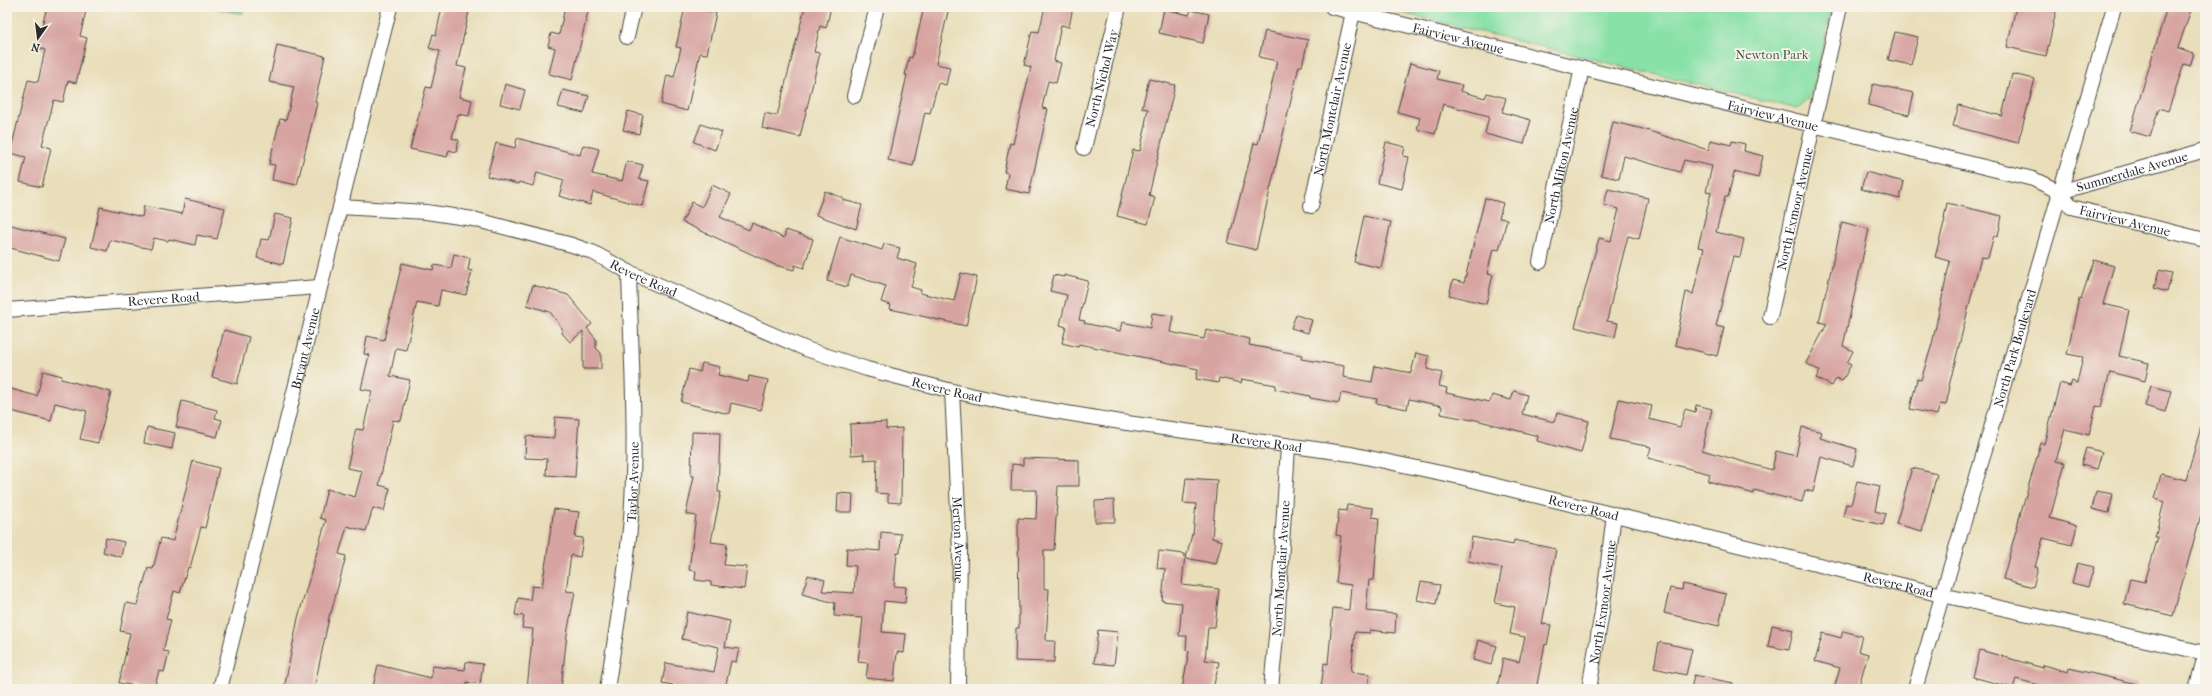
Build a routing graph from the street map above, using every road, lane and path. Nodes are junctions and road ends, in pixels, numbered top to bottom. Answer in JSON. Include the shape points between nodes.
{"nodes":[{"id":1,"x":390,"y":7,"type":"edge"},
{"id":2,"x":634,"y":7,"type":"edge"},
{"id":3,"x":877,"y":7,"type":"edge"},
{"id":4,"x":1119,"y":7,"type":"edge"},
{"id":5,"x":1332,"y":7,"type":"edge"},
{"id":6,"x":1840,"y":7,"type":"edge"},
{"id":7,"x":2114,"y":7,"type":"edge"},
{"id":8,"x":1353,"y":12,"type":"junction"},
{"id":9,"x":627,"y":37,"type":"dead end"},
{"id":10,"x":1582,"y":68,"type":"junction"},
{"id":11,"x":854,"y":96,"type":"dead end"},
{"id":12,"x":1812,"y":124,"type":"junction"},
{"id":13,"x":1084,"y":148,"type":"dead end"},
{"id":14,"x":2205,"y":150,"type":"edge"},
{"id":15,"x":2060,"y":192,"type":"junction"},
{"id":16,"x":1311,"y":206,"type":"dead end"},
{"id":17,"x":340,"y":207,"type":"junction"},
{"id":18,"x":2205,"y":240,"type":"edge"},
{"id":19,"x":1540,"y":262,"type":"dead end"},
{"id":20,"x":629,"y":272,"type":"junction"},
{"id":21,"x":319,"y":287,"type":"junction"},
{"id":22,"x":7,"y":310,"type":"edge"},
{"id":23,"x":1770,"y":317,"type":"dead end"},
{"id":24,"x":952,"y":391,"type":"junction"},
{"id":25,"x":1288,"y":447,"type":"junction"},
{"id":26,"x":1614,"y":514,"type":"junction"},
{"id":27,"x":1942,"y":594,"type":"junction"},
{"id":28,"x":2205,"y":654,"type":"edge"},
{"id":29,"x":220,"y":689,"type":"edge"},
{"id":30,"x":607,"y":689,"type":"edge"},
{"id":31,"x":958,"y":689,"type":"edge"},
{"id":32,"x":1271,"y":689,"type":"edge"},
{"id":33,"x":1589,"y":689,"type":"edge"},
{"id":34,"x":1915,"y":689,"type":"edge"},
{"id":35,"x":2196,"y":689,"type":"edge"}],
"edges":[{"from":1,"to":17,"type":"street","name":"Bryant Avenue"},
{"from":2,"to":9,"type":"street"},
{"from":3,"to":11,"type":"street"},
{"from":4,"to":13,"type":"street","name":"North Nichol Way"},
{"from":5,"to":8,"type":"street","name":"Fairview Avenue"},
{"from":6,"to":12,"type":"street","name":"North Exmoor Avenue"},
{"from":7,"to":15,"type":"street","name":"North Park Boulevard"},
{"from":8,"to":10,"type":"street","name":"Fairview Avenue"},
{"from":8,"to":16,"type":"street","name":"North Montclair Avenue"},
{"from":10,"to":12,"type":"street","name":"Fairview Avenue"},
{"from":10,"to":19,"type":"street","name":"North Milton Avenue"},
{"from":12,"to":15,"type":"street","name":"Fairview Avenue","via":[[2033,178]]},
{"from":12,"to":23,"type":"street","name":"North Exmoor Avenue"},
{"from":14,"to":15,"type":"street","name":"Summerdale Avenue"},
{"from":15,"to":18,"type":"street","name":"Fairview Avenue","via":[[2071,207]]},
{"from":15,"to":27,"type":"street","name":"North Park Boulevard"},
{"from":17,"to":20,"type":"street","name":"Revere Road","via":[[426,212],[473,219],[572,245],[592,252]]},
{"from":17,"to":21,"type":"street","name":"Bryant Avenue"},
{"from":20,"to":24,"type":"street","name":"Revere Road","via":[[806,349],[867,369]]},
{"from":20,"to":30,"type":"street","name":"Taylor Avenue","via":[[633,459],[631,510],[623,591]]},
{"from":21,"to":22,"type":"street","name":"Revere Road"},
{"from":21,"to":29,"type":"street","name":"Bryant Avenue"},
{"from":24,"to":25,"type":"street","name":"Revere Road","via":[[1035,408]]},
{"from":24,"to":31,"type":"street","name":"Merton Avenue","via":[[960,551]]},
{"from":25,"to":26,"type":"street","name":"Revere Road","via":[[1351,454]]},
{"from":25,"to":32,"type":"street","name":"North Montclair Avenue"},
{"from":26,"to":27,"type":"street","name":"Revere Road"},
{"from":26,"to":33,"type":"street","name":"North Exmoor Avenue"},
{"from":27,"to":28,"type":"street","name":"Revere Road"},
{"from":27,"to":34,"type":"street","name":"North Park Boulevard"},
{"from":28,"to":35,"type":"street"}]}
